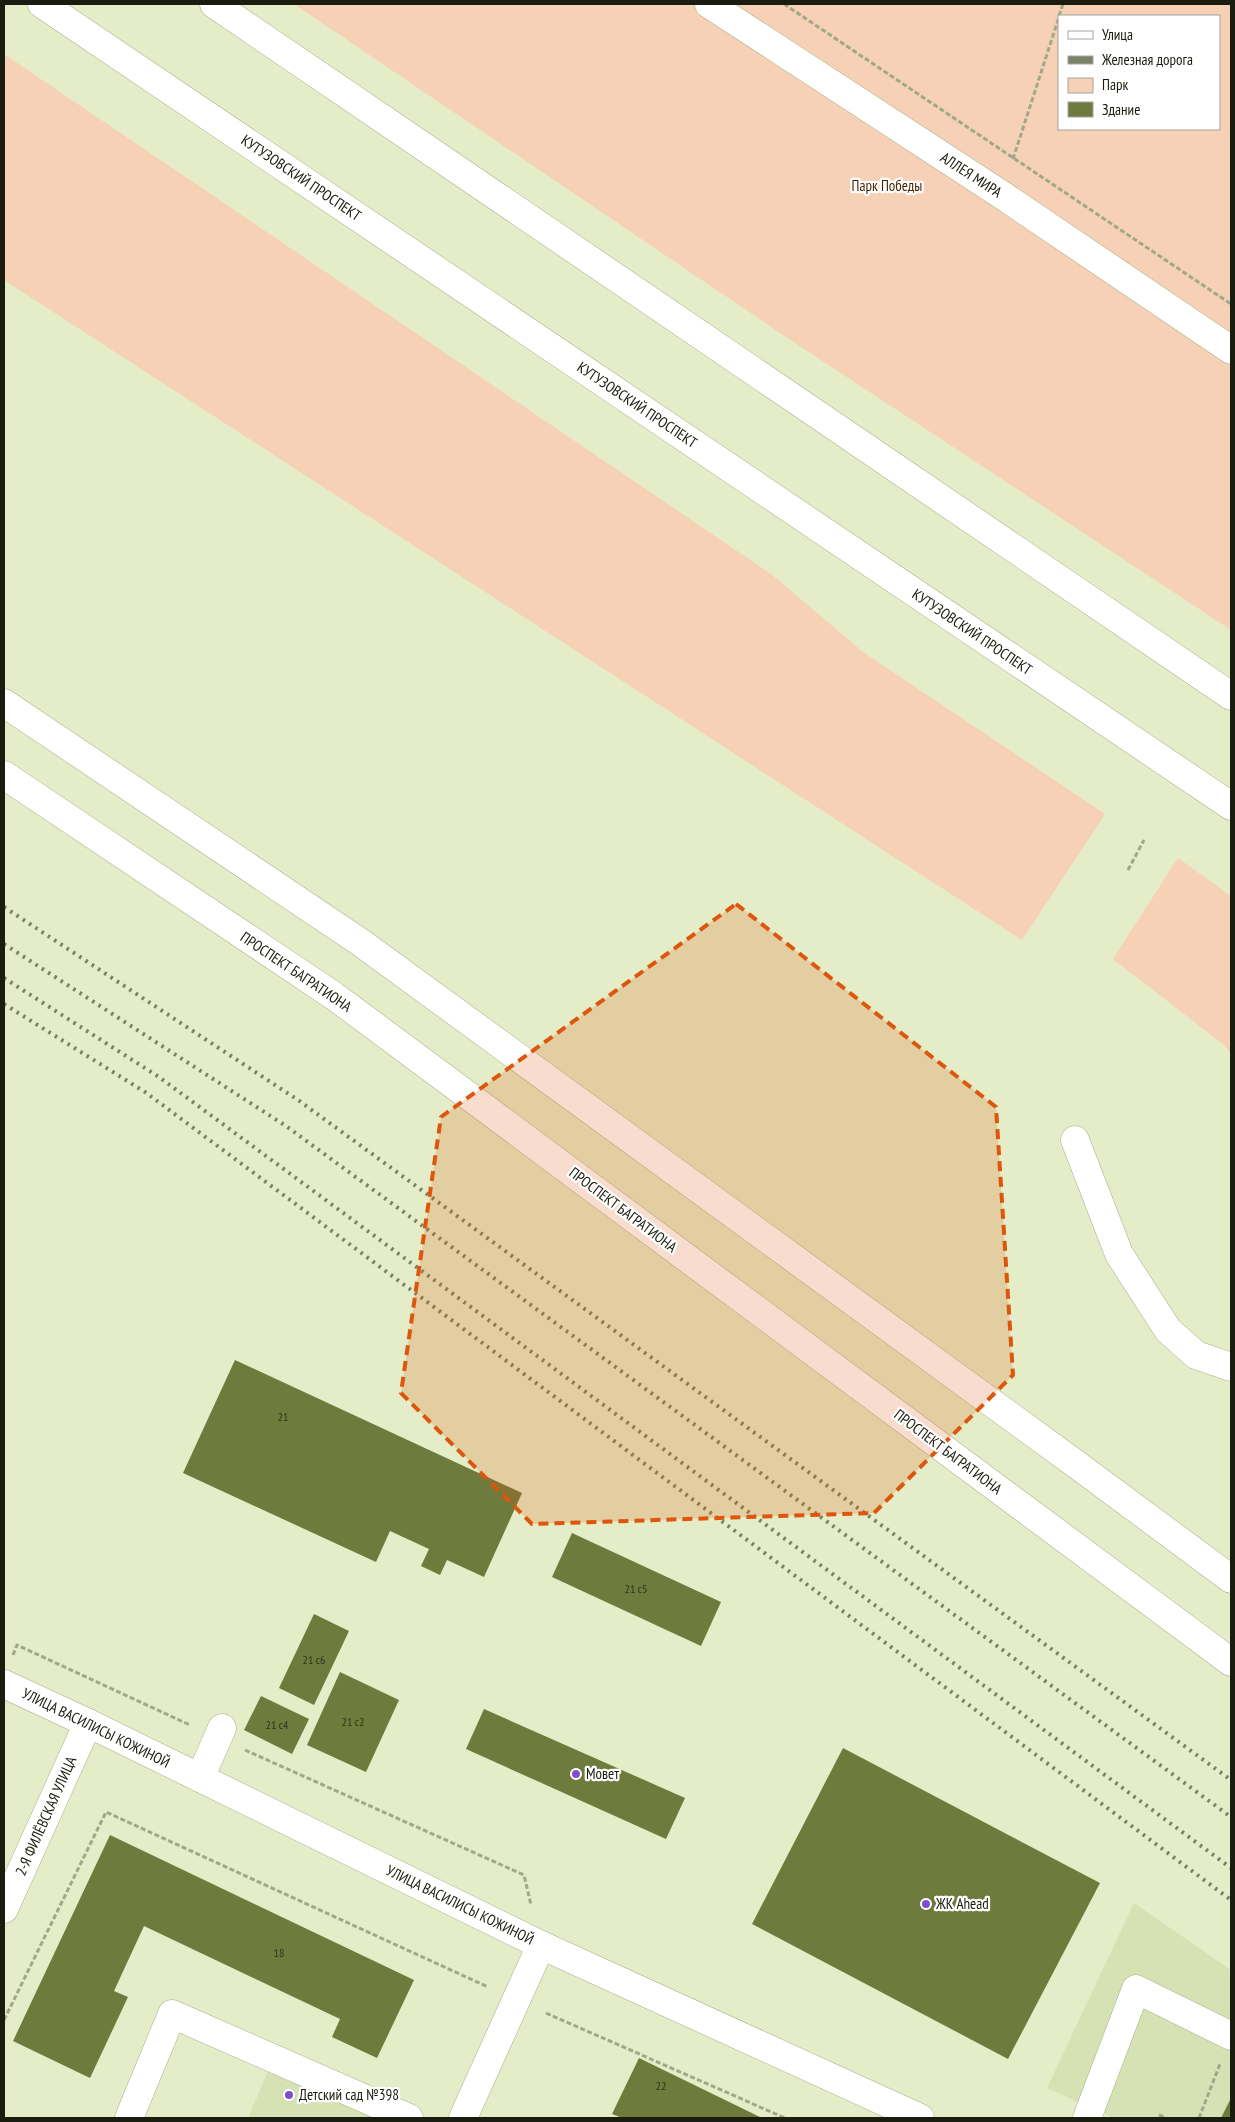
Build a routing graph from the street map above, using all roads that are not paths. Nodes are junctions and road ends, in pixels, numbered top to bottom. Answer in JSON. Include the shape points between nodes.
{"nodes":[{"id":1,"x":42,"y":4,"type":"edge"},
{"id":2,"x":214,"y":4,"type":"edge"},
{"id":3,"x":709,"y":4,"type":"edge"},
{"id":4,"x":1231,"y":350,"type":"edge"},
{"id":5,"x":1231,"y":696,"type":"edge"},
{"id":6,"x":4,"y":703,"type":"edge"},
{"id":7,"x":4,"y":775,"type":"edge"},
{"id":8,"x":1231,"y":806,"type":"edge"},
{"id":9,"x":1076,"y":1140,"type":"dead end"},
{"id":10,"x":1231,"y":1367,"type":"edge"},
{"id":11,"x":1231,"y":1579,"type":"edge"},
{"id":12,"x":1231,"y":1662,"type":"edge"},
{"id":13,"x":4,"y":1684,"type":"edge"},
{"id":14,"x":88,"y":1723,"type":"junction"},
{"id":15,"x":220,"y":1733,"type":"road end"},
{"id":16,"x":200,"y":1778,"type":"junction"},
{"id":17,"x":4,"y":1909,"type":"edge"},
{"id":18,"x":541,"y":1945,"type":"junction"},
{"id":19,"x":1231,"y":2036,"type":"edge"},
{"id":20,"x":129,"y":2118,"type":"edge"},
{"id":21,"x":410,"y":2118,"type":"edge"},
{"id":22,"x":463,"y":2118,"type":"edge"},
{"id":23,"x":920,"y":2118,"type":"edge"},
{"id":24,"x":1087,"y":2118,"type":"edge"}],
"edges":[{"from":1,"to":8,"type":"main road","name":"КУТУЗОВСКИЙ ПРОСПЕКТ"},
{"from":2,"to":5,"type":"main road"},
{"from":3,"to":4,"type":"main road","name":"АЛЛЕЯ МИРА","via":[[1002,195]]},
{"from":6,"to":11,"type":"main road","via":[[360,942]]},
{"from":7,"to":12,"type":"main road","name":"ПРОСПЕКТ БАГРАТИОНА","via":[[334,996]]},
{"from":9,"to":10,"type":"main road","via":[[1119,1254],[1168,1330],[1196,1354]]},
{"from":13,"to":14,"type":"main road","name":"УЛИЦА ВАСИЛИСЫ КОЖИНОЙ"},
{"from":14,"to":16,"type":"main road","name":"УЛИЦА ВАСИЛИСЫ КОЖИНОЙ"},
{"from":14,"to":17,"type":"main road","name":"2-Я ФИЛЁВСКАЯ УЛИЦА"},
{"from":15,"to":16,"type":"main road"},
{"from":16,"to":18,"type":"main road","name":"УЛИЦА ВАСИЛИСЫ КОЖИНОЙ"},
{"from":18,"to":22,"type":"main road"},
{"from":18,"to":23,"type":"main road","name":"УЛИЦА ВАСИЛИСЫ КОЖИНОЙ"},
{"from":19,"to":24,"type":"main road","via":[[1136,1989]]},
{"from":20,"to":21,"type":"main road","via":[[172,2014]]}]}
